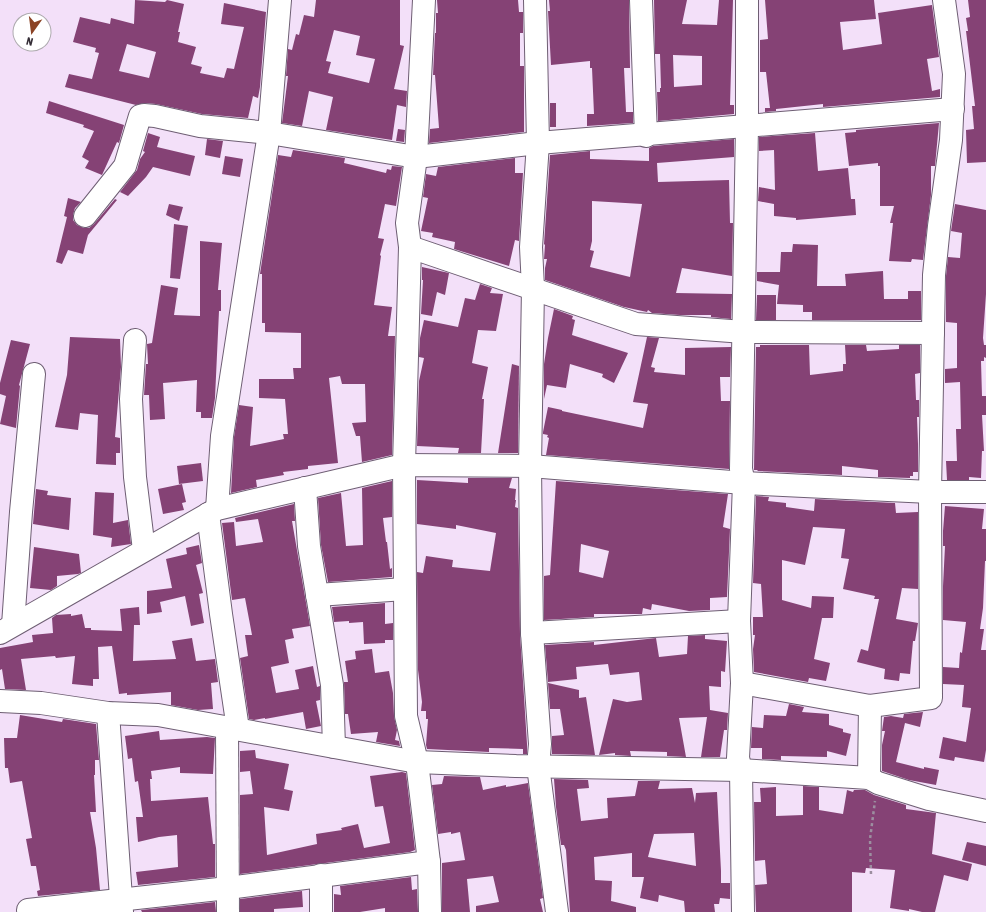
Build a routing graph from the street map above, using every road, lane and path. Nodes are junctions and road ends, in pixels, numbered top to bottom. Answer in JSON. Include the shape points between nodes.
{"nodes":[{"id":1,"x":280,"y":0,"type":"edge"},
{"id":2,"x":424,"y":0,"type":"edge"},
{"id":3,"x":535,"y":0,"type":"edge"},
{"id":4,"x":641,"y":0,"type":"edge"},
{"id":5,"x":747,"y":0,"type":"edge"},
{"id":6,"x":944,"y":0,"type":"edge"},
{"id":7,"x":953,"y":110,"type":"junction"},
{"id":8,"x":747,"y":126,"type":"junction"},
{"id":9,"x":269,"y":133,"type":"junction"},
{"id":10,"x":646,"y":136,"type":"junction"},
{"id":11,"x":538,"y":143,"type":"junction"},
{"id":12,"x":416,"y":157,"type":"junction"},
{"id":13,"x":85,"y":216,"type":"dead end"},
{"id":14,"x":410,"y":247,"type":"junction"},
{"id":15,"x":533,"y":288,"type":"junction"},
{"id":16,"x":744,"y":332,"type":"junction"},
{"id":17,"x":933,"y":332,"type":"junction"},
{"id":18,"x":135,"y":340,"type":"dead end"},
{"id":19,"x":34,"y":374,"type":"dead end"},
{"id":20,"x":404,"y":465,"type":"junction"},
{"id":21,"x":530,"y":466,"type":"junction"},
{"id":22,"x":744,"y":483,"type":"junction"},
{"id":23,"x":304,"y":488,"type":"junction"},
{"id":24,"x":930,"y":492,"type":"junction"},
{"id":25,"x":986,"y":492,"type":"edge"},
{"id":26,"x":212,"y":512,"type":"junction"},
{"id":27,"x":144,"y":550,"type":"junction"},
{"id":28,"x":405,"y":589,"type":"junction"},
{"id":29,"x":317,"y":595,"type":"junction"},
{"id":30,"x":739,"y":621,"type":"junction"},
{"id":31,"x":6,"y":629,"type":"edge"},
{"id":32,"x":532,"y":633,"type":"junction"},
{"id":33,"x":742,"y":683,"type":"junction"},
{"id":34,"x":0,"y":701,"type":"edge"},
{"id":35,"x":870,"y":706,"type":"junction"},
{"id":36,"x":108,"y":713,"type":"junction"},
{"id":37,"x":233,"y":728,"type":"junction"},
{"id":38,"x":334,"y":747,"type":"junction"},
{"id":39,"x":417,"y":762,"type":"junction"},
{"id":40,"x":538,"y":766,"type":"junction"},
{"id":41,"x":741,"y":770,"type":"junction"},
{"id":42,"x":873,"y":781,"type":"junction"},
{"id":43,"x":986,"y":811,"type":"edge"},
{"id":44,"x":429,"y":862,"type":"junction"},
{"id":45,"x":871,"y":874,"type":"dead end"},
{"id":46,"x":321,"y":876,"type":"junction"},
{"id":47,"x":228,"y":888,"type":"junction"},
{"id":48,"x":122,"y":906,"type":"edge"},
{"id":49,"x":28,"y":910,"type":"dead end"},
{"id":50,"x":228,"y":912,"type":"edge"},
{"id":51,"x":321,"y":912,"type":"edge"},
{"id":52,"x":430,"y":912,"type":"edge"},
{"id":53,"x":557,"y":912,"type":"edge"},
{"id":54,"x":743,"y":912,"type":"edge"}],
"edges":[{"from":1,"to":9,"type":"street"},
{"from":2,"to":12,"type":"street"},
{"from":3,"to":11,"type":"street"},
{"from":4,"to":10,"type":"street"},
{"from":5,"to":8,"type":"street"},
{"from":6,"to":7,"type":"street","via":[[954,74]]},
{"from":7,"to":8,"type":"street"},
{"from":7,"to":17,"type":"street","via":[[934,268]]},
{"from":8,"to":10,"type":"street"},
{"from":8,"to":16,"type":"street"},
{"from":9,"to":12,"type":"street"},
{"from":9,"to":13,"type":"street","via":[[200,126],[155,116],[140,116],[125,166]]},
{"from":9,"to":26,"type":"street"},
{"from":10,"to":11,"type":"street"},
{"from":11,"to":12,"type":"street"},
{"from":11,"to":15,"type":"street","via":[[531,247]]},
{"from":12,"to":14,"type":"street","via":[[407,223]]},
{"from":14,"to":15,"type":"street"},
{"from":14,"to":20,"type":"street"},
{"from":15,"to":16,"type":"street","via":[[636,324]]},
{"from":15,"to":21,"type":"street"},
{"from":16,"to":17,"type":"street"},
{"from":16,"to":22,"type":"street","via":[[741,469]]},
{"from":17,"to":24,"type":"street"},
{"from":18,"to":27,"type":"street","via":[[131,407],[135,477]]},
{"from":19,"to":31,"type":"street","via":[[21,512]]},
{"from":20,"to":21,"type":"street"},
{"from":20,"to":23,"type":"street"},
{"from":20,"to":28,"type":"street"},
{"from":21,"to":22,"type":"street"},
{"from":21,"to":32,"type":"street"},
{"from":22,"to":24,"type":"street"},
{"from":22,"to":30,"type":"street"},
{"from":23,"to":26,"type":"street"},
{"from":23,"to":29,"type":"street","via":[[309,546]]},
{"from":24,"to":25,"type":"street"},
{"from":24,"to":35,"type":"street","via":[[931,698]]},
{"from":26,"to":27,"type":"street"},
{"from":26,"to":37,"type":"street"},
{"from":27,"to":31,"type":"street"},
{"from":28,"to":29,"type":"street"},
{"from":28,"to":39,"type":"street","via":[[406,716]]},
{"from":29,"to":38,"type":"street","via":[[332,685]]},
{"from":30,"to":32,"type":"street"},
{"from":30,"to":33,"type":"street"},
{"from":32,"to":40,"type":"street","via":[[540,744]]},
{"from":33,"to":35,"type":"street"},
{"from":33,"to":41,"type":"street","via":[[738,758]]},
{"from":34,"to":36,"type":"street","via":[[41,703]]},
{"from":35,"to":42,"type":"street"},
{"from":36,"to":37,"type":"street","via":[[158,715]]},
{"from":36,"to":48,"type":"street"},
{"from":37,"to":38,"type":"street"},
{"from":37,"to":47,"type":"street"},
{"from":38,"to":39,"type":"street"},
{"from":39,"to":40,"type":"street"},
{"from":39,"to":44,"type":"street"},
{"from":40,"to":41,"type":"street"},
{"from":40,"to":53,"type":"street"},
{"from":41,"to":42,"type":"street"},
{"from":41,"to":54,"type":"street"},
{"from":42,"to":43,"type":"street","via":[[929,799]]},
{"from":42,"to":45,"type":"path"},
{"from":44,"to":46,"type":"street"},
{"from":44,"to":52,"type":"street"},
{"from":46,"to":47,"type":"street"},
{"from":46,"to":51,"type":"street"},
{"from":47,"to":48,"type":"street"},
{"from":47,"to":50,"type":"street"},
{"from":48,"to":49,"type":"street"}]}
